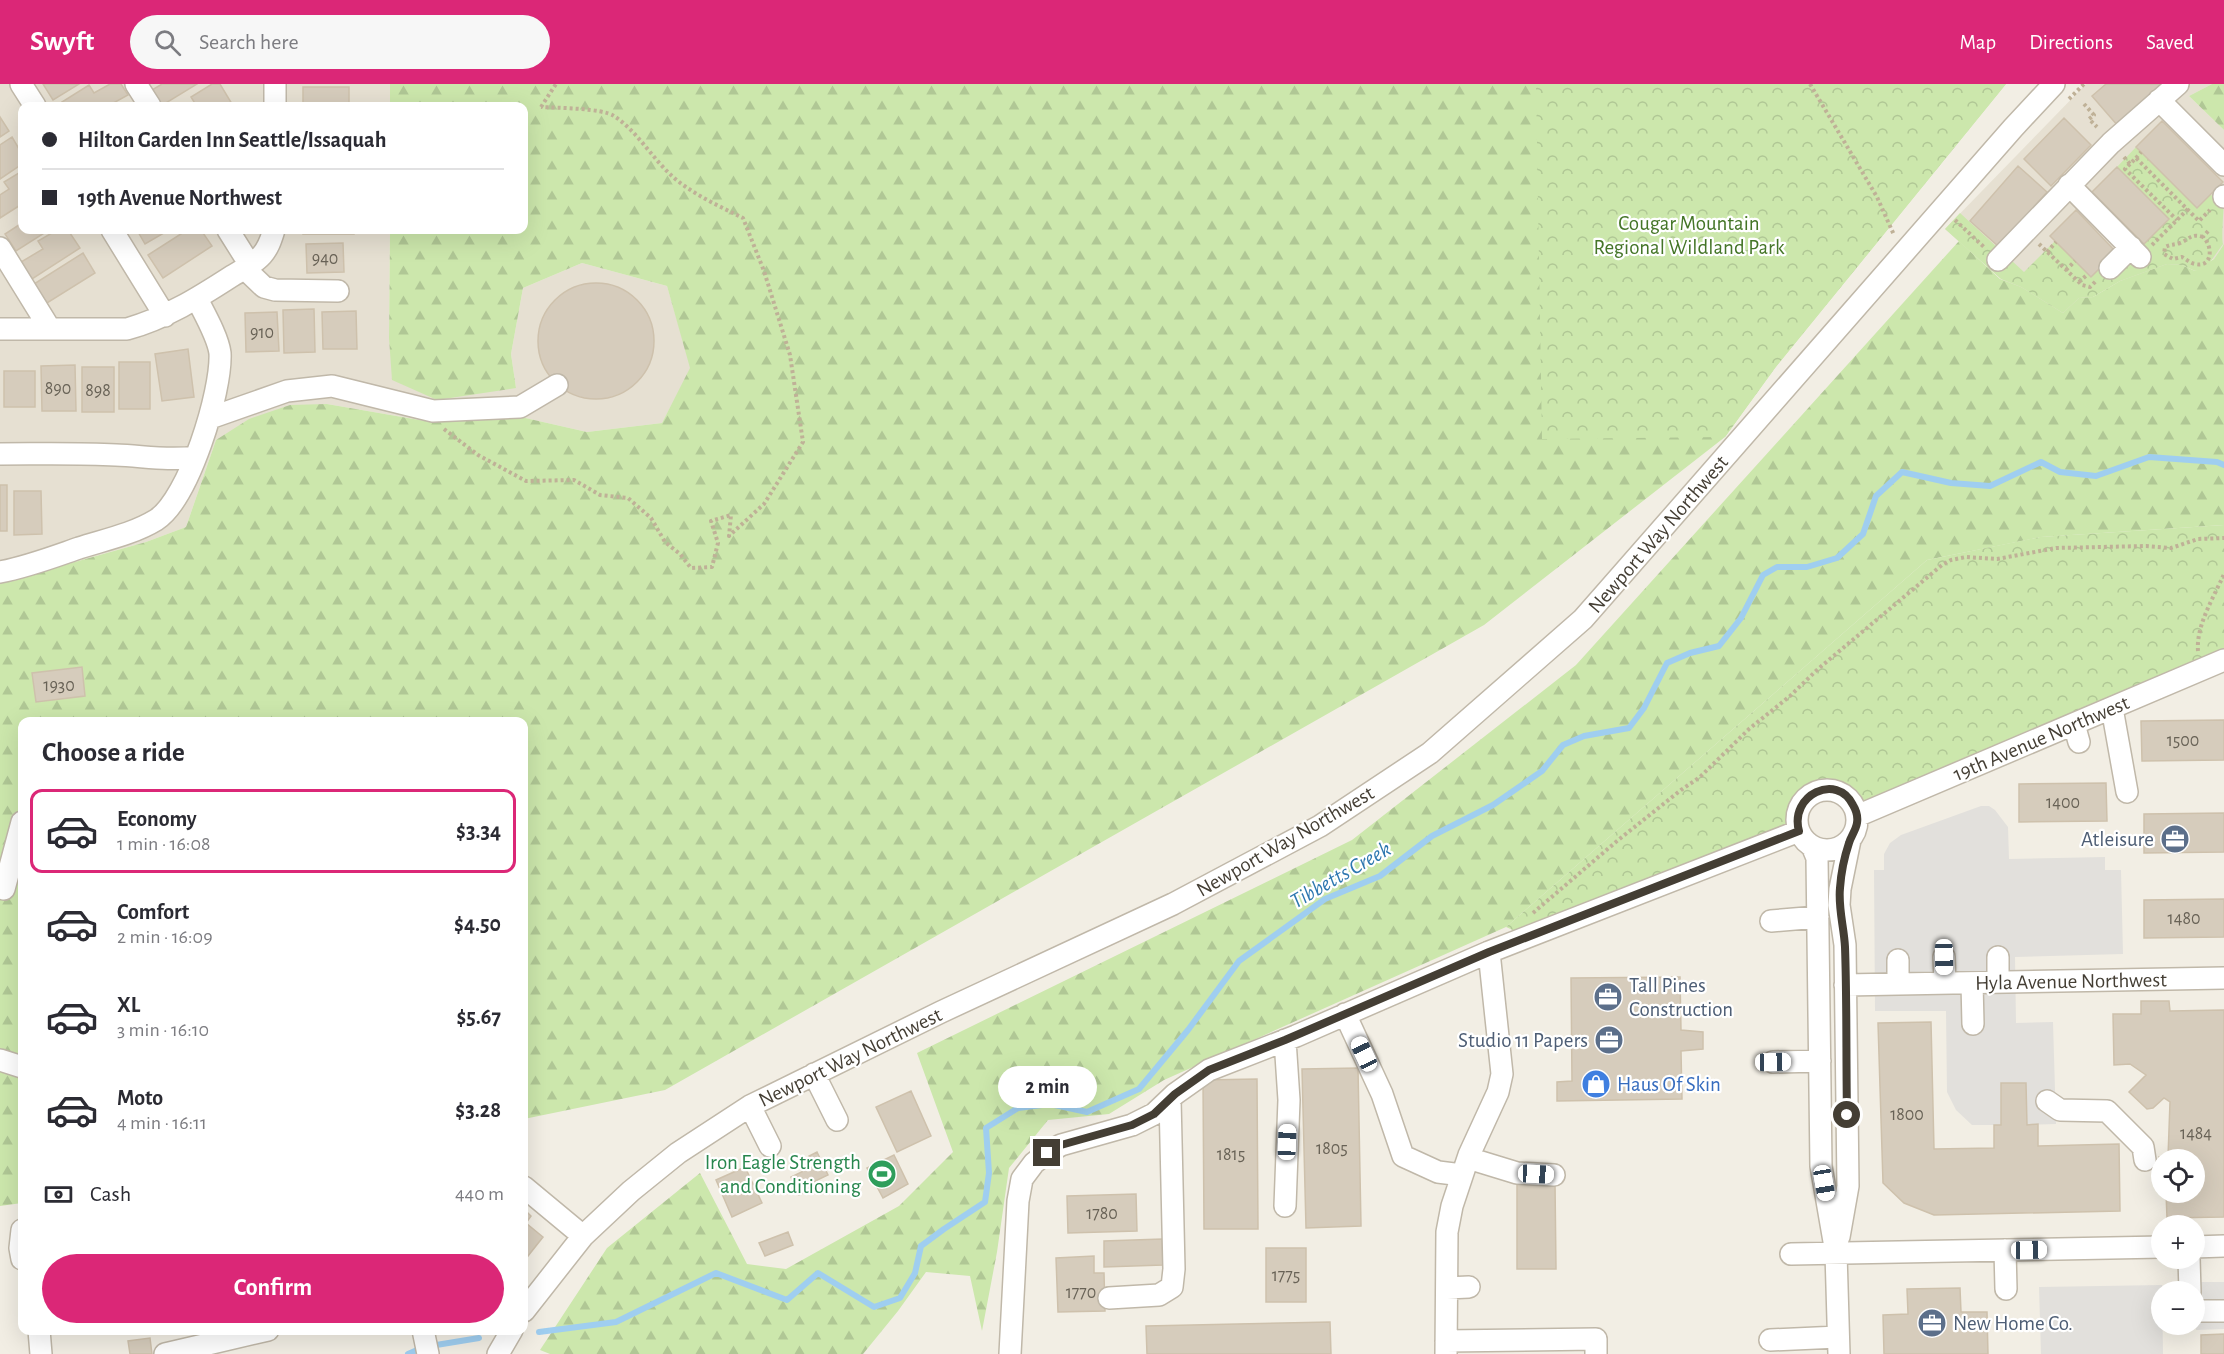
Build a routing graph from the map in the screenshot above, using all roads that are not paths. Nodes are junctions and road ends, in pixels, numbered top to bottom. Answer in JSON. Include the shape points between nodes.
{"nodes":[{"id":1,"x":21,"y":84,"type":"edge"},
{"id":2,"x":136,"y":84,"type":"edge"},
{"id":3,"x":275,"y":84,"type":"edge"},
{"id":4,"x":2054,"y":84,"type":"edge"},
{"id":5,"x":2178,"y":84,"type":"edge"},
{"id":6,"x":2159,"y":100,"type":"junction"},
{"id":7,"x":32,"y":102,"type":"edge"},
{"id":8,"x":147,"y":102,"type":"edge"},
{"id":9,"x":275,"y":102,"type":"edge"},
{"id":10,"x":2224,"y":165,"type":"edge"},
{"id":11,"x":2069,"y":185,"type":"junction"},
{"id":12,"x":114,"y":234,"type":"edge"},
{"id":13,"x":230,"y":234,"type":"edge"},
{"id":14,"x":273,"y":234,"type":"edge"},
{"id":15,"x":0,"y":248,"type":"edge"},
{"id":16,"x":1998,"y":260,"type":"dead end"},
{"id":17,"x":247,"y":267,"type":"junction"},
{"id":18,"x":2110,"y":268,"type":"road end"},
{"id":19,"x":338,"y":291,"type":"dead end"},
{"id":20,"x":197,"y":299,"type":"junction"},
{"id":21,"x":165,"y":316,"type":"junction"},
{"id":22,"x":0,"y":329,"type":"edge"},
{"id":23,"x":50,"y":329,"type":"junction"},
{"id":24,"x":557,"y":385,"type":"dead end"},
{"id":25,"x":210,"y":418,"type":"junction"},
{"id":26,"x":0,"y":454,"type":"edge"},
{"id":27,"x":195,"y":457,"type":"junction"},
{"id":28,"x":0,"y":573,"type":"edge"},
{"id":29,"x":2215,"y":664,"type":"edge"},
{"id":30,"x":2112,"y":708,"type":"junction"},
{"id":31,"x":2127,"y":792,"type":"dead end"},
{"id":32,"x":1857,"y":816,"type":"junction"},
{"id":33,"x":1805,"y":838,"type":"junction"},
{"id":34,"x":1850,"y":840,"type":"junction"},
{"id":35,"x":18,"y":842,"type":"edge"},
{"id":36,"x":9,"y":887,"type":"edge"},
{"id":37,"x":1818,"y":917,"type":"junction"},
{"id":38,"x":1771,"y":921,"type":"dead end"},
{"id":39,"x":1489,"y":952,"type":"junction"},
{"id":40,"x":1944,"y":957,"type":"dead end"},
{"id":41,"x":1998,"y":957,"type":"dead end"},
{"id":42,"x":1898,"y":960,"type":"dead end"},
{"id":43,"x":2224,"y":978,"type":"edge"},
{"id":44,"x":1998,"y":982,"type":"junction"},
{"id":45,"x":1945,"y":983,"type":"junction"},
{"id":46,"x":1972,"y":983,"type":"junction"},
{"id":47,"x":1898,"y":984,"type":"junction"},
{"id":48,"x":1845,"y":985,"type":"junction"},
{"id":49,"x":1345,"y":1014,"type":"junction"},
{"id":50,"x":1973,"y":1024,"type":"dead end"},
{"id":51,"x":1285,"y":1040,"type":"junction"},
{"id":52,"x":0,"y":1060,"type":"edge"},
{"id":53,"x":1820,"y":1061,"type":"junction"},
{"id":54,"x":1773,"y":1062,"type":"dead end"},
{"id":55,"x":18,"y":1066,"type":"edge"},
{"id":56,"x":814,"y":1074,"type":"junction"},
{"id":57,"x":1170,"y":1099,"type":"junction"},
{"id":58,"x":2047,"y":1101,"type":"dead end"},
{"id":59,"x":750,"y":1106,"type":"junction"},
{"id":60,"x":837,"y":1120,"type":"dead end"},
{"id":61,"x":770,"y":1146,"type":"dead end"},
{"id":62,"x":2145,"y":1160,"type":"dead end"},
{"id":63,"x":1465,"y":1166,"type":"junction"},
{"id":64,"x":1554,"y":1175,"type":"dead end"},
{"id":65,"x":528,"y":1189,"type":"edge"},
{"id":66,"x":1285,"y":1206,"type":"dead end"},
{"id":67,"x":583,"y":1236,"type":"junction"},
{"id":68,"x":2224,"y":1246,"type":"edge"},
{"id":69,"x":2151,"y":1247,"type":"edge"},
{"id":70,"x":2205,"y":1247,"type":"edge"},
{"id":71,"x":2005,"y":1250,"type":"junction"},
{"id":72,"x":1836,"y":1253,"type":"junction"},
{"id":73,"x":1791,"y":1254,"type":"dead end"},
{"id":74,"x":1469,"y":1287,"type":"dead end"},
{"id":75,"x":1447,"y":1288,"type":"junction"},
{"id":76,"x":2006,"y":1288,"type":"dead end"},
{"id":77,"x":1109,"y":1298,"type":"dead end"},
{"id":78,"x":528,"y":1303,"type":"edge"},
{"id":79,"x":2205,"y":1311,"type":"edge"},
{"id":80,"x":2224,"y":1311,"type":"edge"},
{"id":81,"x":39,"y":1335,"type":"edge"},
{"id":82,"x":247,"y":1335,"type":"edge"},
{"id":83,"x":509,"y":1335,"type":"edge"},
{"id":84,"x":1770,"y":1340,"type":"dead end"},
{"id":85,"x":1838,"y":1345,"type":"edge"},
{"id":86,"x":1446,"y":1347,"type":"edge"},
{"id":87,"x":41,"y":1354,"type":"edge"},
{"id":88,"x":165,"y":1354,"type":"edge"},
{"id":89,"x":498,"y":1354,"type":"edge"},
{"id":90,"x":1010,"y":1354,"type":"edge"},
{"id":91,"x":1596,"y":1354,"type":"edge"}],
"edges":[{"from":1,"to":7,"type":"street"},
{"from":2,"to":8,"type":"street"},
{"from":3,"to":9,"type":"street"},
{"from":4,"to":56,"type":"street","name":"Newport Way Northwest","via":[[1583,619],[1430,753],[1320,826],[1173,904]]},
{"from":5,"to":6,"type":"street"},
{"from":6,"to":10,"type":"street"},
{"from":6,"to":11,"type":"street"},
{"from":11,"to":16,"type":"street"},
{"from":11,"to":18,"type":"street","via":[[2135,252]]},
{"from":12,"to":21,"type":"street"},
{"from":13,"to":17,"type":"street"},
{"from":14,"to":17,"type":"street","via":[[269,246]]},
{"from":15,"to":23,"type":"street"},
{"from":17,"to":19,"type":"street","via":[[264,288]]},
{"from":17,"to":20,"type":"street"},
{"from":20,"to":21,"type":"street"},
{"from":20,"to":25,"type":"street","via":[[219,350],[220,366]]},
{"from":21,"to":23,"type":"street","via":[[128,329]]},
{"from":22,"to":23,"type":"street"},
{"from":24,"to":25,"type":"street","via":[[520,407],[433,411],[332,386],[287,391]]},
{"from":25,"to":27,"type":"street"},
{"from":26,"to":27,"type":"street","via":[[174,460]]},
{"from":27,"to":28,"type":"street","via":[[184,483],[156,519],[118,536]]},
{"from":29,"to":30,"type":"street","name":"19th Avenue Northwest"},
{"from":30,"to":31,"type":"street"},
{"from":30,"to":32,"type":"street","name":"19th Avenue Northwest","via":[[2077,733]]},
{"from":32,"to":33,"type":"street","via":[[1851,801],[1841,793],[1817,791],[1800,807],[1797,819]]},
{"from":32,"to":34,"type":"street"},
{"from":33,"to":34,"type":"street","via":[[1819,849],[1836,849]]},
{"from":33,"to":37,"type":"street","via":[[1817,858]]},
{"from":33,"to":39,"type":"street"},
{"from":34,"to":48,"type":"street","via":[[1839,905]]},
{"from":35,"to":36,"type":"street"},
{"from":37,"to":38,"type":"street"},
{"from":37,"to":53,"type":"street"},
{"from":39,"to":49,"type":"street"},
{"from":39,"to":63,"type":"street","via":[[1502,1074],[1495,1101]]},
{"from":40,"to":45,"type":"street"},
{"from":41,"to":44,"type":"street"},
{"from":42,"to":47,"type":"street"},
{"from":43,"to":44,"type":"street","name":"Hyla Avenue Northwest"},
{"from":44,"to":46,"type":"street","name":"Hyla Avenue Northwest"},
{"from":45,"to":46,"type":"street","name":"Hyla Avenue Northwest"},
{"from":45,"to":47,"type":"street","name":"Hyla Avenue Northwest"},
{"from":46,"to":50,"type":"street"},
{"from":47,"to":48,"type":"street","name":"Hyla Avenue Northwest"},
{"from":48,"to":72,"type":"street","via":[[1848,1186]]},
{"from":49,"to":51,"type":"street"},
{"from":49,"to":63,"type":"street","via":[[1382,1094],[1403,1156],[1438,1172]]},
{"from":51,"to":57,"type":"street","via":[[1209,1070]]},
{"from":51,"to":66,"type":"street","via":[[1289,1100]]},
{"from":52,"to":55,"type":"street"},
{"from":53,"to":54,"type":"street"},
{"from":53,"to":72,"type":"street","via":[[1821,1166]]},
{"from":56,"to":59,"type":"street","name":"Newport Way Northwest"},
{"from":56,"to":60,"type":"street"},
{"from":57,"to":77,"type":"street","via":[[1172,1287],[1159,1295]]},
{"from":57,"to":90,"type":"street","via":[[1154,1114],[1132,1125],[1061,1145],[1034,1163],[1022,1179]]},
{"from":58,"to":62,"type":"street","via":[[2060,1110],[2107,1111],[2143,1147]]},
{"from":59,"to":61,"type":"street"},
{"from":59,"to":67,"type":"street","name":"Newport Way Northwest","via":[[678,1153]]},
{"from":63,"to":64,"type":"street"},
{"from":63,"to":75,"type":"street","via":[[1452,1206],[1457,1231]]},
{"from":65,"to":67,"type":"street"},
{"from":67,"to":78,"type":"street","name":"Newport Way Northwest"},
{"from":68,"to":70,"type":"street"},
{"from":69,"to":71,"type":"street"},
{"from":71,"to":72,"type":"street"},
{"from":71,"to":76,"type":"street"},
{"from":72,"to":73,"type":"street"},
{"from":72,"to":85,"type":"street"},
{"from":74,"to":75,"type":"street"},
{"from":75,"to":86,"type":"street"},
{"from":79,"to":80,"type":"street"},
{"from":81,"to":87,"type":"street"},
{"from":82,"to":88,"type":"street"},
{"from":83,"to":89,"type":"street"},
{"from":84,"to":85,"type":"street"},
{"from":86,"to":91,"type":"street","via":[[1596,1339]]}]}
